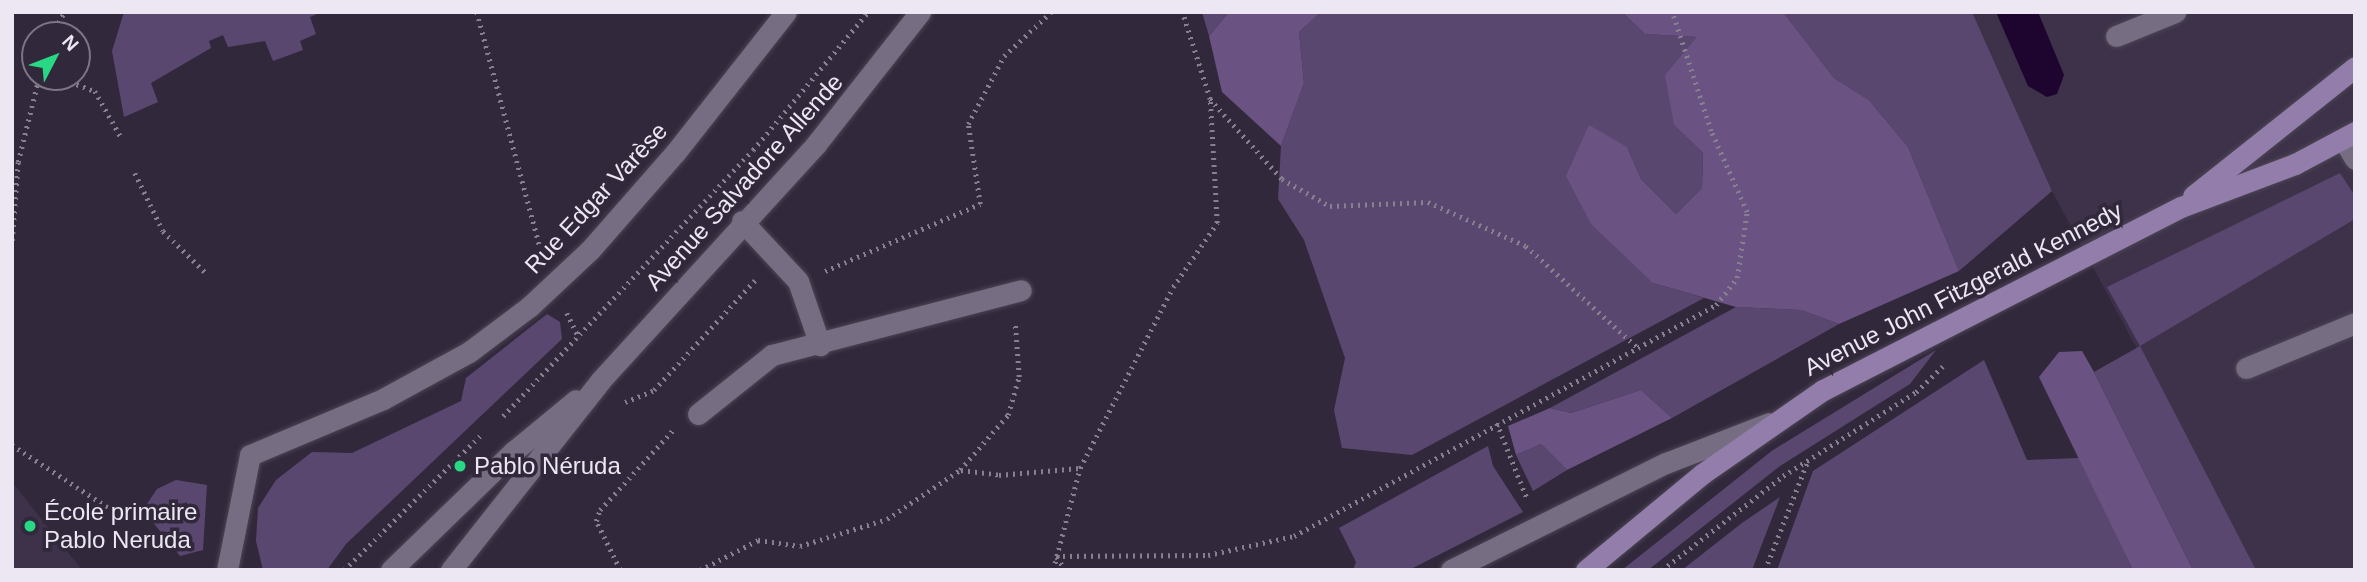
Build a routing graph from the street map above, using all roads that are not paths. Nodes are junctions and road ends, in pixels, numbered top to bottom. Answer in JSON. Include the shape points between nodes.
{"nodes":[{"id":1,"x":786,"y":12,"type":"edge"},
{"id":2,"x":920,"y":12,"type":"edge"},
{"id":3,"x":2175,"y":12,"type":"edge"},
{"id":4,"x":2116,"y":36,"type":"dead end"},
{"id":5,"x":2355,"y":67,"type":"edge"},
{"id":6,"x":2349,"y":136,"type":"edge"},
{"id":7,"x":2355,"y":159,"type":"edge"},
{"id":8,"x":2180,"y":206,"type":"junction"},
{"id":9,"x":742,"y":221,"type":"junction"},
{"id":10,"x":1014,"y":291,"type":"road end"},
{"id":11,"x":2355,"y":323,"type":"edge"},
{"id":12,"x":820,"y":345,"type":"junction"},
{"id":13,"x":2246,"y":368,"type":"dead end"},
{"id":14,"x":600,"y":381,"type":"junction"},
{"id":15,"x":698,"y":414,"type":"road end"},
{"id":16,"x":1771,"y":422,"type":"junction"},
{"id":17,"x":227,"y":570,"type":"edge"},
{"id":18,"x":391,"y":570,"type":"edge"},
{"id":19,"x":451,"y":570,"type":"edge"},
{"id":20,"x":1451,"y":570,"type":"edge"},
{"id":21,"x":1586,"y":570,"type":"edge"}],
"edges":[{"from":1,"to":17,"type":"street","name":"Rue Edgar Varèse","via":[[675,153],[549,288],[469,352],[383,399],[250,455]]},
{"from":2,"to":9,"type":"street","name":"Avenue Salvadore Allende","via":[[873,78]]},
{"from":3,"to":4,"type":"street"},
{"from":5,"to":8,"type":"main road","name":"Avenue John Fitzgerald Kennedy"},
{"from":6,"to":7,"type":"street"},
{"from":6,"to":8,"type":"main road","name":"Avenue John Fitzgerald Kennedy","via":[[2295,164]]},
{"from":8,"to":16,"type":"main road","name":"Avenue John Fitzgerald Kennedy","via":[[1893,351]]},
{"from":9,"to":12,"type":"street","via":[[798,282]]},
{"from":9,"to":14,"type":"street","name":"Avenue Salvadore Allende"},
{"from":10,"to":12,"type":"street"},
{"from":11,"to":13,"type":"street"},
{"from":12,"to":15,"type":"street","via":[[755,365]]},
{"from":14,"to":18,"type":"street","name":"Avenue Salvadore Allende","via":[[514,450]]},
{"from":14,"to":19,"type":"street","name":"Avenue Salvadore Allende"},
{"from":16,"to":20,"type":"street","name":"Avenue John Fitzgerald Kennedy","via":[[1666,463]]},
{"from":16,"to":21,"type":"main road","name":"Avenue John Fitzgerald Kennedy"}]}
